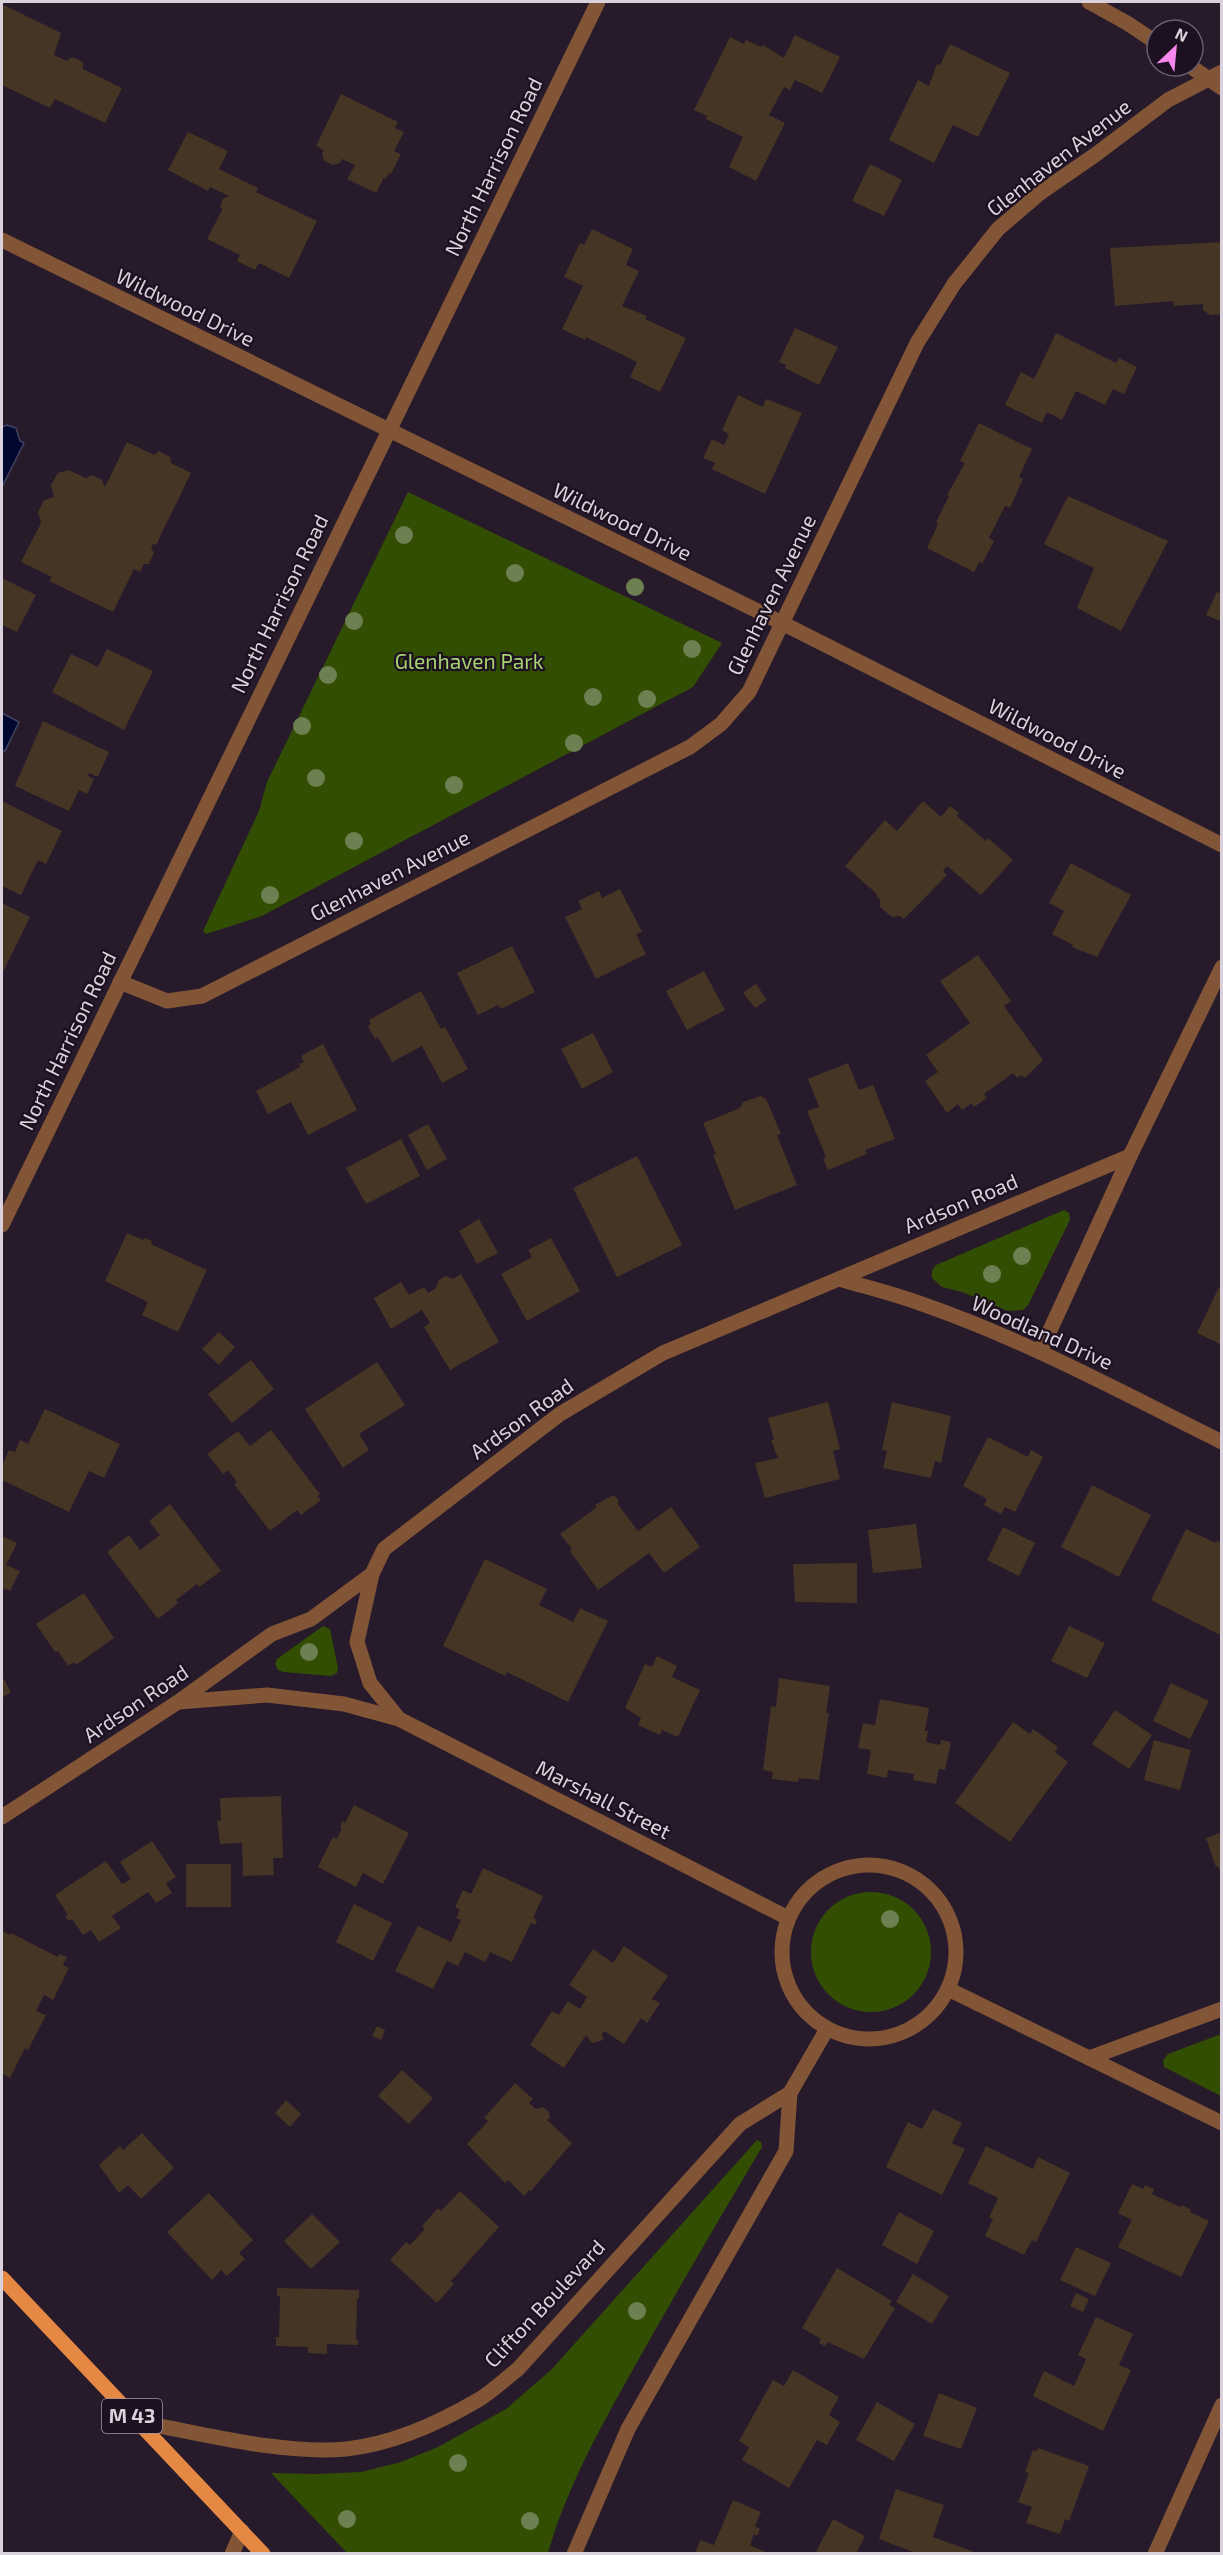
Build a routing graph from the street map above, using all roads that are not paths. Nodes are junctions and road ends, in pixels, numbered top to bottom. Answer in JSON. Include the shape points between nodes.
{"nodes":[{"id":1,"x":598,"y":2,"type":"edge"},
{"id":2,"x":1089,"y":2,"type":"edge"},
{"id":3,"x":1145,"y":35,"type":"edge"},
{"id":4,"x":1217,"y":80,"type":"edge"},
{"id":5,"x":2,"y":240,"type":"edge"},
{"id":6,"x":389,"y":430,"type":"junction"},
{"id":7,"x":782,"y":623,"type":"junction"},
{"id":8,"x":1221,"y":845,"type":"edge"},
{"id":9,"x":1221,"y":967,"type":"edge"},
{"id":10,"x":120,"y":982,"type":"junction"},
{"id":11,"x":1130,"y":1156,"type":"junction"},
{"id":12,"x":2,"y":1225,"type":"edge"},
{"id":13,"x":839,"y":1279,"type":"junction"},
{"id":14,"x":1040,"y":1352,"type":"junction"},
{"id":15,"x":1221,"y":1442,"type":"edge"},
{"id":16,"x":372,"y":1574,"type":"junction"},
{"id":17,"x":178,"y":1702,"type":"junction"},
{"id":18,"x":399,"y":1719,"type":"junction"},
{"id":19,"x":2,"y":1817,"type":"edge"},
{"id":20,"x":788,"y":1918,"type":"junction"},
{"id":21,"x":948,"y":1989,"type":"junction"},
{"id":22,"x":1221,"y":2009,"type":"edge"},
{"id":23,"x":827,"y":2029,"type":"junction"},
{"id":24,"x":1089,"y":2058,"type":"junction"},
{"id":25,"x":790,"y":2093,"type":"junction"},
{"id":26,"x":1221,"y":2123,"type":"edge"},
{"id":27,"x":2,"y":2278,"type":"edge"},
{"id":28,"x":1221,"y":2405,"type":"edge"},
{"id":29,"x":138,"y":2422,"type":"junction"},
{"id":30,"x":242,"y":2531,"type":"junction"},
{"id":31,"x":232,"y":2553,"type":"edge"},
{"id":32,"x":263,"y":2553,"type":"edge"},
{"id":33,"x":574,"y":2553,"type":"edge"},
{"id":34,"x":1155,"y":2553,"type":"edge"}],
"edges":[{"from":1,"to":6,"type":"street","name":"North Harrison Road"},
{"from":2,"to":3,"type":"street"},
{"from":4,"to":7,"type":"street","name":"Glenhaven Avenue","via":[[1168,100],[1040,193],[998,229],[954,284],[917,343]]},
{"from":5,"to":6,"type":"street","name":"Wildwood Drive"},
{"from":6,"to":7,"type":"street","name":"Wildwood Drive"},
{"from":6,"to":10,"type":"street","name":"North Harrison Road"},
{"from":7,"to":8,"type":"street","name":"Wildwood Drive"},
{"from":7,"to":10,"type":"street","name":"Glenhaven Avenue","via":[[749,692],[721,724],[690,747],[202,996],[167,1001]]},
{"from":9,"to":11,"type":"street"},
{"from":10,"to":12,"type":"street","name":"North Harrison Road"},
{"from":11,"to":13,"type":"street","name":"Ardson Road"},
{"from":11,"to":14,"type":"street"},
{"from":13,"to":14,"type":"street","name":"Woodland Drive","via":[[921,1304]]},
{"from":13,"to":16,"type":"street","name":"Ardson Road","via":[[663,1353],[560,1414],[384,1549]]},
{"from":14,"to":15,"type":"street","name":"Woodland Drive"},
{"from":16,"to":17,"type":"street","name":"Ardson Road","via":[[311,1619],[272,1634]]},
{"from":16,"to":18,"type":"street","name":"Marshall Street","via":[[357,1642],[370,1683]]},
{"from":17,"to":18,"type":"street","name":"Marshall Street","via":[[267,1695],[344,1704]]},
{"from":17,"to":19,"type":"street","name":"Ardson Road"},
{"from":18,"to":20,"type":"street","name":"Marshall Street"},
{"from":20,"to":21,"type":"street","via":[[801,1896],[820,1879],[843,1868],[892,1868],[915,1878],[934,1895],[948,1916],[955,1940],[956,1965]]},
{"from":20,"to":23,"type":"street","via":[[782,1939],[786,1980],[809,2016]]},
{"from":21,"to":23,"type":"street","via":[[932,2012],[909,2030],[882,2039],[853,2038]]},
{"from":21,"to":24,"type":"street"},
{"from":22,"to":24,"type":"street"},
{"from":23,"to":25,"type":"street","name":"Clifton Boulevard"},
{"from":24,"to":26,"type":"street"},
{"from":25,"to":29,"type":"street","name":"Clifton Boulevard","via":[[740,2124],[518,2369],[480,2399],[433,2424],[393,2439],[346,2449],[289,2448]]},
{"from":25,"to":33,"type":"street","name":"Clifton Boulevard","via":[[786,2151],[628,2429]]},
{"from":27,"to":29,"type":"main road","number":"M 43"},
{"from":28,"to":34,"type":"street"},
{"from":29,"to":30,"type":"main road","number":"M 43"},
{"from":30,"to":31,"type":"street"},
{"from":30,"to":32,"type":"main road","number":"M 43"}]}
